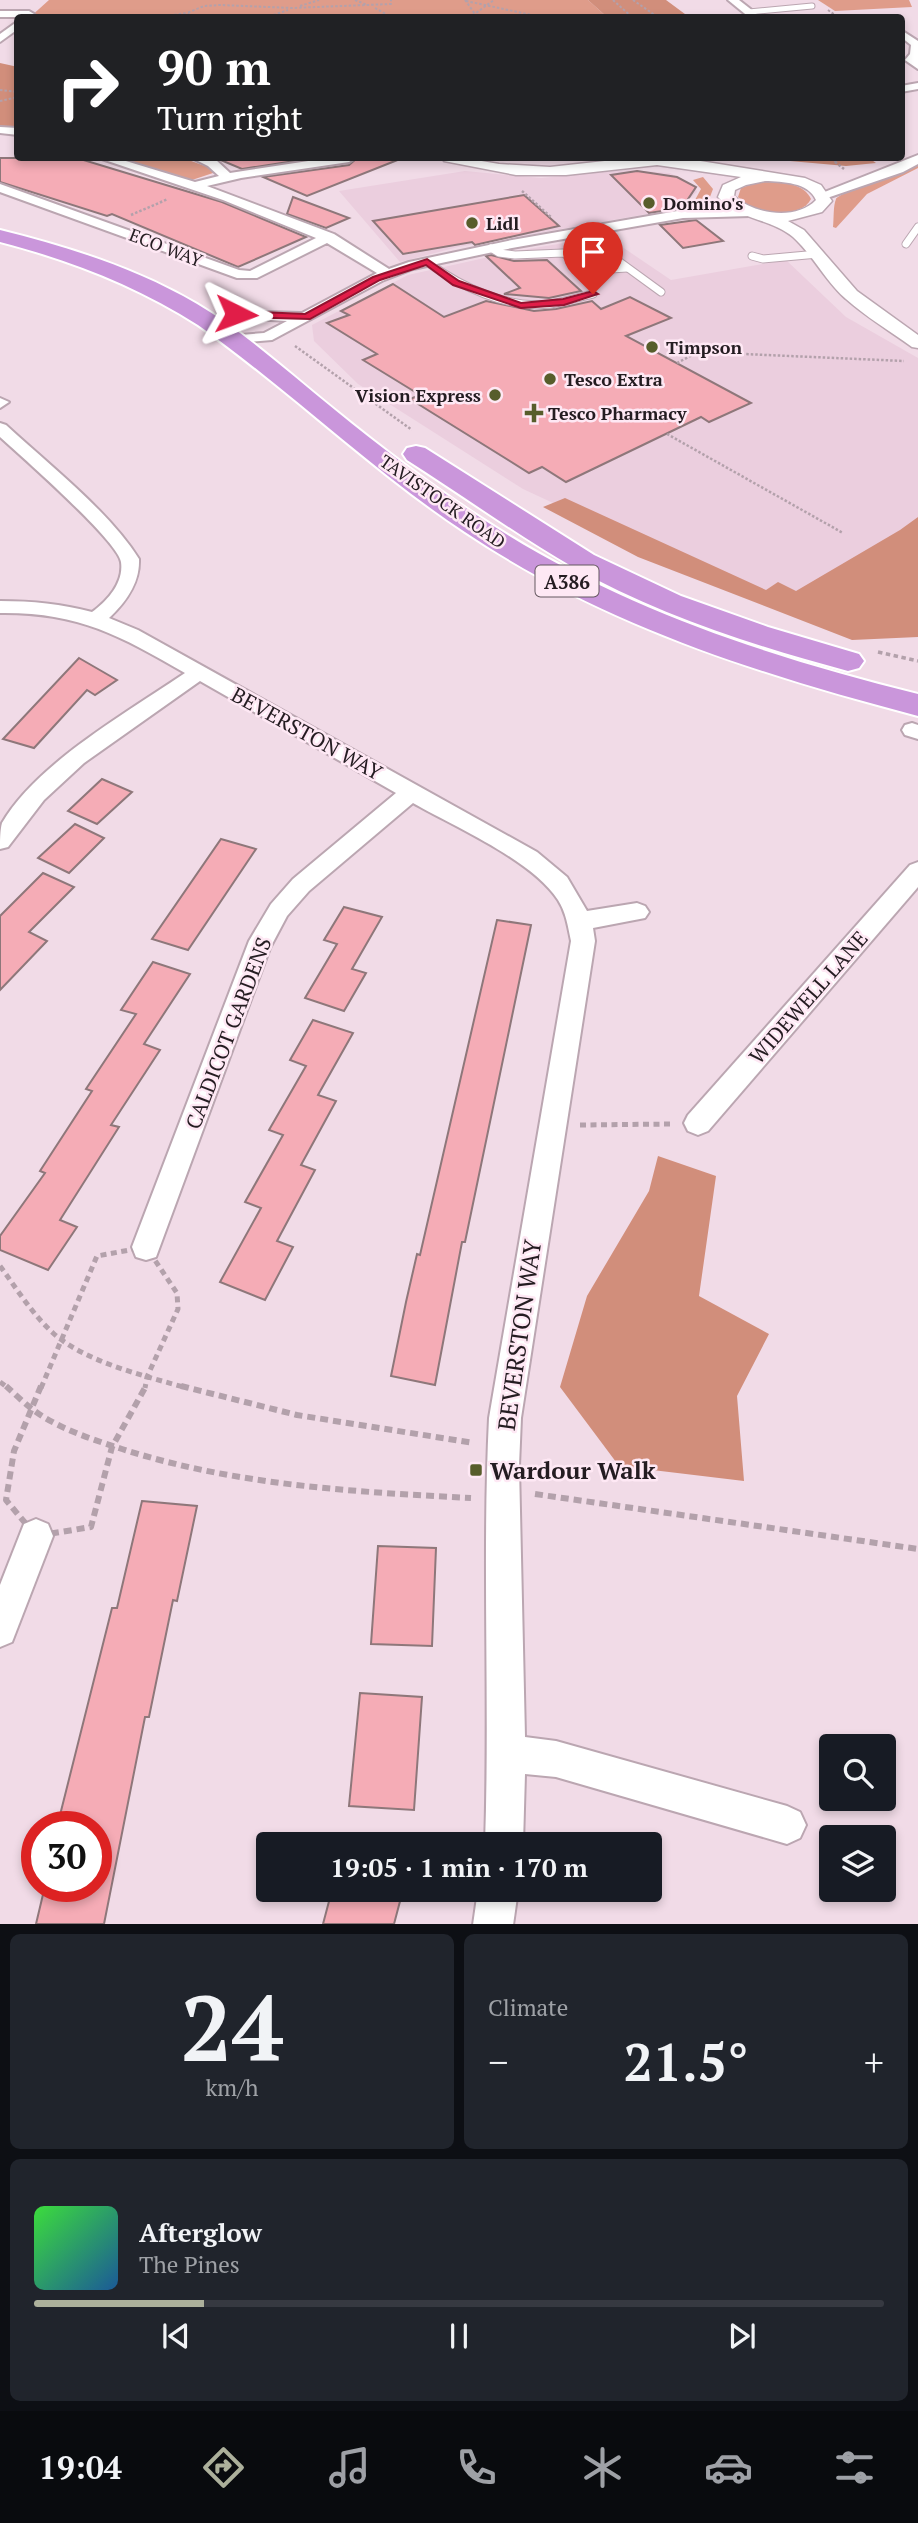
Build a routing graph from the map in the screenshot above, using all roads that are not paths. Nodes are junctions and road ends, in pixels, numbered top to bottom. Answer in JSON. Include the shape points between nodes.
{"nodes":[{"id":1,"x":733,"y":0,"type":"edge"},
{"id":2,"x":812,"y":6,"type":"dead end"},
{"id":3,"x":30,"y":13,"type":"edge"},
{"id":4,"x":0,"y":14,"type":"edge"},
{"id":5,"x":752,"y":14,"type":"edge"},
{"id":6,"x":760,"y":14,"type":"edge"},
{"id":7,"x":912,"y":21,"type":"dead end"},
{"id":8,"x":905,"y":24,"type":"edge"},
{"id":9,"x":14,"y":28,"type":"edge"},
{"id":10,"x":905,"y":35,"type":"edge"},
{"id":11,"x":0,"y":40,"type":"edge"},
{"id":12,"x":917,"y":48,"type":"edge"},
{"id":13,"x":918,"y":66,"type":"edge"},
{"id":14,"x":918,"y":159,"type":"edge"},
{"id":15,"x":115,"y":161,"type":"edge"},
{"id":16,"x":206,"y":161,"type":"edge"},
{"id":17,"x":329,"y":161,"type":"edge"},
{"id":18,"x":464,"y":161,"type":"edge"},
{"id":19,"x":637,"y":161,"type":"edge"},
{"id":20,"x":653,"y":161,"type":"edge"},
{"id":21,"x":690,"y":165,"type":"junction"},
{"id":22,"x":765,"y":177,"type":"junction"},
{"id":23,"x":868,"y":178,"type":"junction"},
{"id":24,"x":229,"y":179,"type":"junction"},
{"id":25,"x":791,"y":180,"type":"junction"},
{"id":26,"x":198,"y":185,"type":"junction"},
{"id":27,"x":0,"y":188,"type":"edge"},
{"id":28,"x":727,"y":193,"type":"junction"},
{"id":29,"x":823,"y":195,"type":"junction"},
{"id":30,"x":750,"y":212,"type":"junction"},
{"id":31,"x":682,"y":214,"type":"junction"},
{"id":32,"x":0,"y":216,"type":"edge"},
{"id":33,"x":767,"y":216,"type":"junction"},
{"id":34,"x":918,"y":227,"type":"edge"},
{"id":35,"x":580,"y":233,"type":"junction"},
{"id":36,"x":0,"y":236,"type":"edge"},
{"id":37,"x":328,"y":237,"type":"junction"},
{"id":38,"x":906,"y":244,"type":"dead end"},
{"id":39,"x":491,"y":248,"type":"junction"},
{"id":40,"x":752,"y":256,"type":"dead end"},
{"id":41,"x":821,"y":258,"type":"junction"},
{"id":42,"x":427,"y":262,"type":"junction"},
{"id":43,"x":627,"y":268,"type":"junction"},
{"id":44,"x":158,"y":270,"type":"dead end"},
{"id":45,"x":387,"y":274,"type":"junction"},
{"id":46,"x":661,"y":292,"type":"dead end"},
{"id":47,"x":593,"y":294,"type":"dead end"},
{"id":48,"x":216,"y":301,"type":"dead end"},
{"id":49,"x":236,"y":314,"type":"junction"},
{"id":50,"x":307,"y":317,"type":"junction"},
{"id":51,"x":282,"y":338,"type":"junction"},
{"id":52,"x":233,"y":339,"type":"junction"},
{"id":53,"x":918,"y":343,"type":"edge"},
{"id":54,"x":0,"y":428,"type":"edge"},
{"id":55,"x":0,"y":607,"type":"edge"},
{"id":56,"x":97,"y":618,"type":"junction"},
{"id":57,"x":198,"y":673,"type":"junction"},
{"id":58,"x":918,"y":677,"type":"edge"},
{"id":59,"x":918,"y":705,"type":"edge"},
{"id":60,"x":412,"y":792,"type":"junction"},
{"id":61,"x":0,"y":841,"type":"edge"},
{"id":62,"x":918,"y":871,"type":"edge"},
{"id":63,"x":637,"y":912,"type":"dead end"},
{"id":64,"x":580,"y":921,"type":"junction"},
{"id":65,"x":698,"y":1123,"type":"road end"},
{"id":66,"x":146,"y":1247,"type":"road end"},
{"id":67,"x":36,"y":1536,"type":"road end"},
{"id":68,"x":0,"y":1630,"type":"edge"},
{"id":69,"x":506,"y":1754,"type":"junction"},
{"id":70,"x":787,"y":1825,"type":"dead end"},
{"id":71,"x":504,"y":1832,"type":"edge"},
{"id":72,"x":496,"y":1902,"type":"edge"},
{"id":73,"x":493,"y":1924,"type":"edge"}],
"edges":[{"from":1,"to":5,"type":"street"},
{"from":2,"to":6,"type":"lane"},
{"from":3,"to":4,"type":"street"},
{"from":7,"to":8,"type":"street"},
{"from":9,"to":11,"type":"street"},
{"from":10,"to":12,"type":"street"},
{"from":12,"to":13,"type":"street","via":[[910,60]]},
{"from":14,"to":23,"type":"street"},
{"from":15,"to":26,"type":"street"},
{"from":16,"to":24,"type":"street"},
{"from":17,"to":24,"type":"street"},
{"from":18,"to":19,"type":"street","via":[[542,172]]},
{"from":20,"to":21,"type":"street"},
{"from":21,"to":22,"type":"street"},
{"from":21,"to":28,"type":"street"},
{"from":22,"to":25,"type":"street"},
{"from":22,"to":28,"type":"street","via":[[742,181]]},
{"from":23,"to":25,"type":"street"},
{"from":23,"to":29,"type":"street"},
{"from":24,"to":26,"type":"street"},
{"from":25,"to":29,"type":"street"},
{"from":26,"to":37,"type":"street"},
{"from":27,"to":37,"type":"street","name":"ECO WAY","via":[[237,274],[252,275]]},
{"from":28,"to":30,"type":"street","via":[[736,206]]},
{"from":28,"to":31,"type":"street","via":[[704,208]]},
{"from":29,"to":33,"type":"street","via":[[821,207],[809,213]]},
{"from":30,"to":31,"type":"street"},
{"from":30,"to":33,"type":"street"},
{"from":31,"to":35,"type":"street"},
{"from":32,"to":44,"type":"highway"},
{"from":33,"to":41,"type":"street","via":[[798,233]]},
{"from":34,"to":38,"type":"lane"},
{"from":35,"to":39,"type":"street"},
{"from":35,"to":43,"type":"lane"},
{"from":36,"to":52,"type":"highway","name":"TAVISTOCK ROAD","number":"A386","via":[[67,255],[149,288]]},
{"from":37,"to":45,"type":"street"},
{"from":39,"to":42,"type":"street"},
{"from":39,"to":43,"type":"lane","via":[[515,256],[563,253],[594,270]]},
{"from":40,"to":41,"type":"lane"},
{"from":41,"to":53,"type":"street","via":[[851,295]]},
{"from":42,"to":45,"type":"street"},
{"from":42,"to":47,"type":"lane","via":[[456,283],[521,306]]},
{"from":43,"to":46,"type":"lane"},
{"from":45,"to":50,"type":"street"},
{"from":48,"to":49,"type":"highway","name":"TAVISTOCK ROAD","number":"A386"},
{"from":49,"to":50,"type":"street"},
{"from":49,"to":51,"type":"highway","name":"TAVISTOCK ROAD","number":"A386"},
{"from":50,"to":51,"type":"street"},
{"from":50,"to":51,"type":"street"},
{"from":51,"to":52,"type":"street"},
{"from":51,"to":58,"type":"highway","name":"TAVISTOCK ROAD","number":"A386","via":[[421,457],[584,561],[671,602],[757,634]]},
{"from":52,"to":59,"type":"highway","name":"TAVISTOCK ROAD","number":"A386","via":[[405,477],[551,573],[710,646]]},
{"from":54,"to":56,"type":"street","via":[[113,535],[130,557],[130,574],[122,592]]},
{"from":55,"to":56,"type":"street","name":"BEVERSTON WAY","via":[[44,608]]},
{"from":56,"to":57,"type":"street","name":"BEVERSTON WAY"},
{"from":57,"to":60,"type":"street","name":"BEVERSTON WAY"},
{"from":57,"to":61,"type":"street","via":[[76,758],[36,795]]},
{"from":60,"to":64,"type":"street","name":"BEVERSTON WAY","via":[[548,871],[564,887]]},
{"from":60,"to":66,"type":"street","name":"CALDICOT GARDENS","via":[[301,885],[279,910],[258,948]]},
{"from":62,"to":65,"type":"street","name":"WIDEWELL LANE"},
{"from":63,"to":64,"type":"street"},
{"from":64,"to":69,"type":"street","name":"BEVERSTON WAY","via":[[583,941],[507,1396],[503,1447]]},
{"from":67,"to":68,"type":"street"},
{"from":69,"to":70,"type":"street","via":[[556,1759]]},
{"from":69,"to":71,"type":"street","name":"BEVERSTON WAY"},
{"from":72,"to":73,"type":"street"}]}
